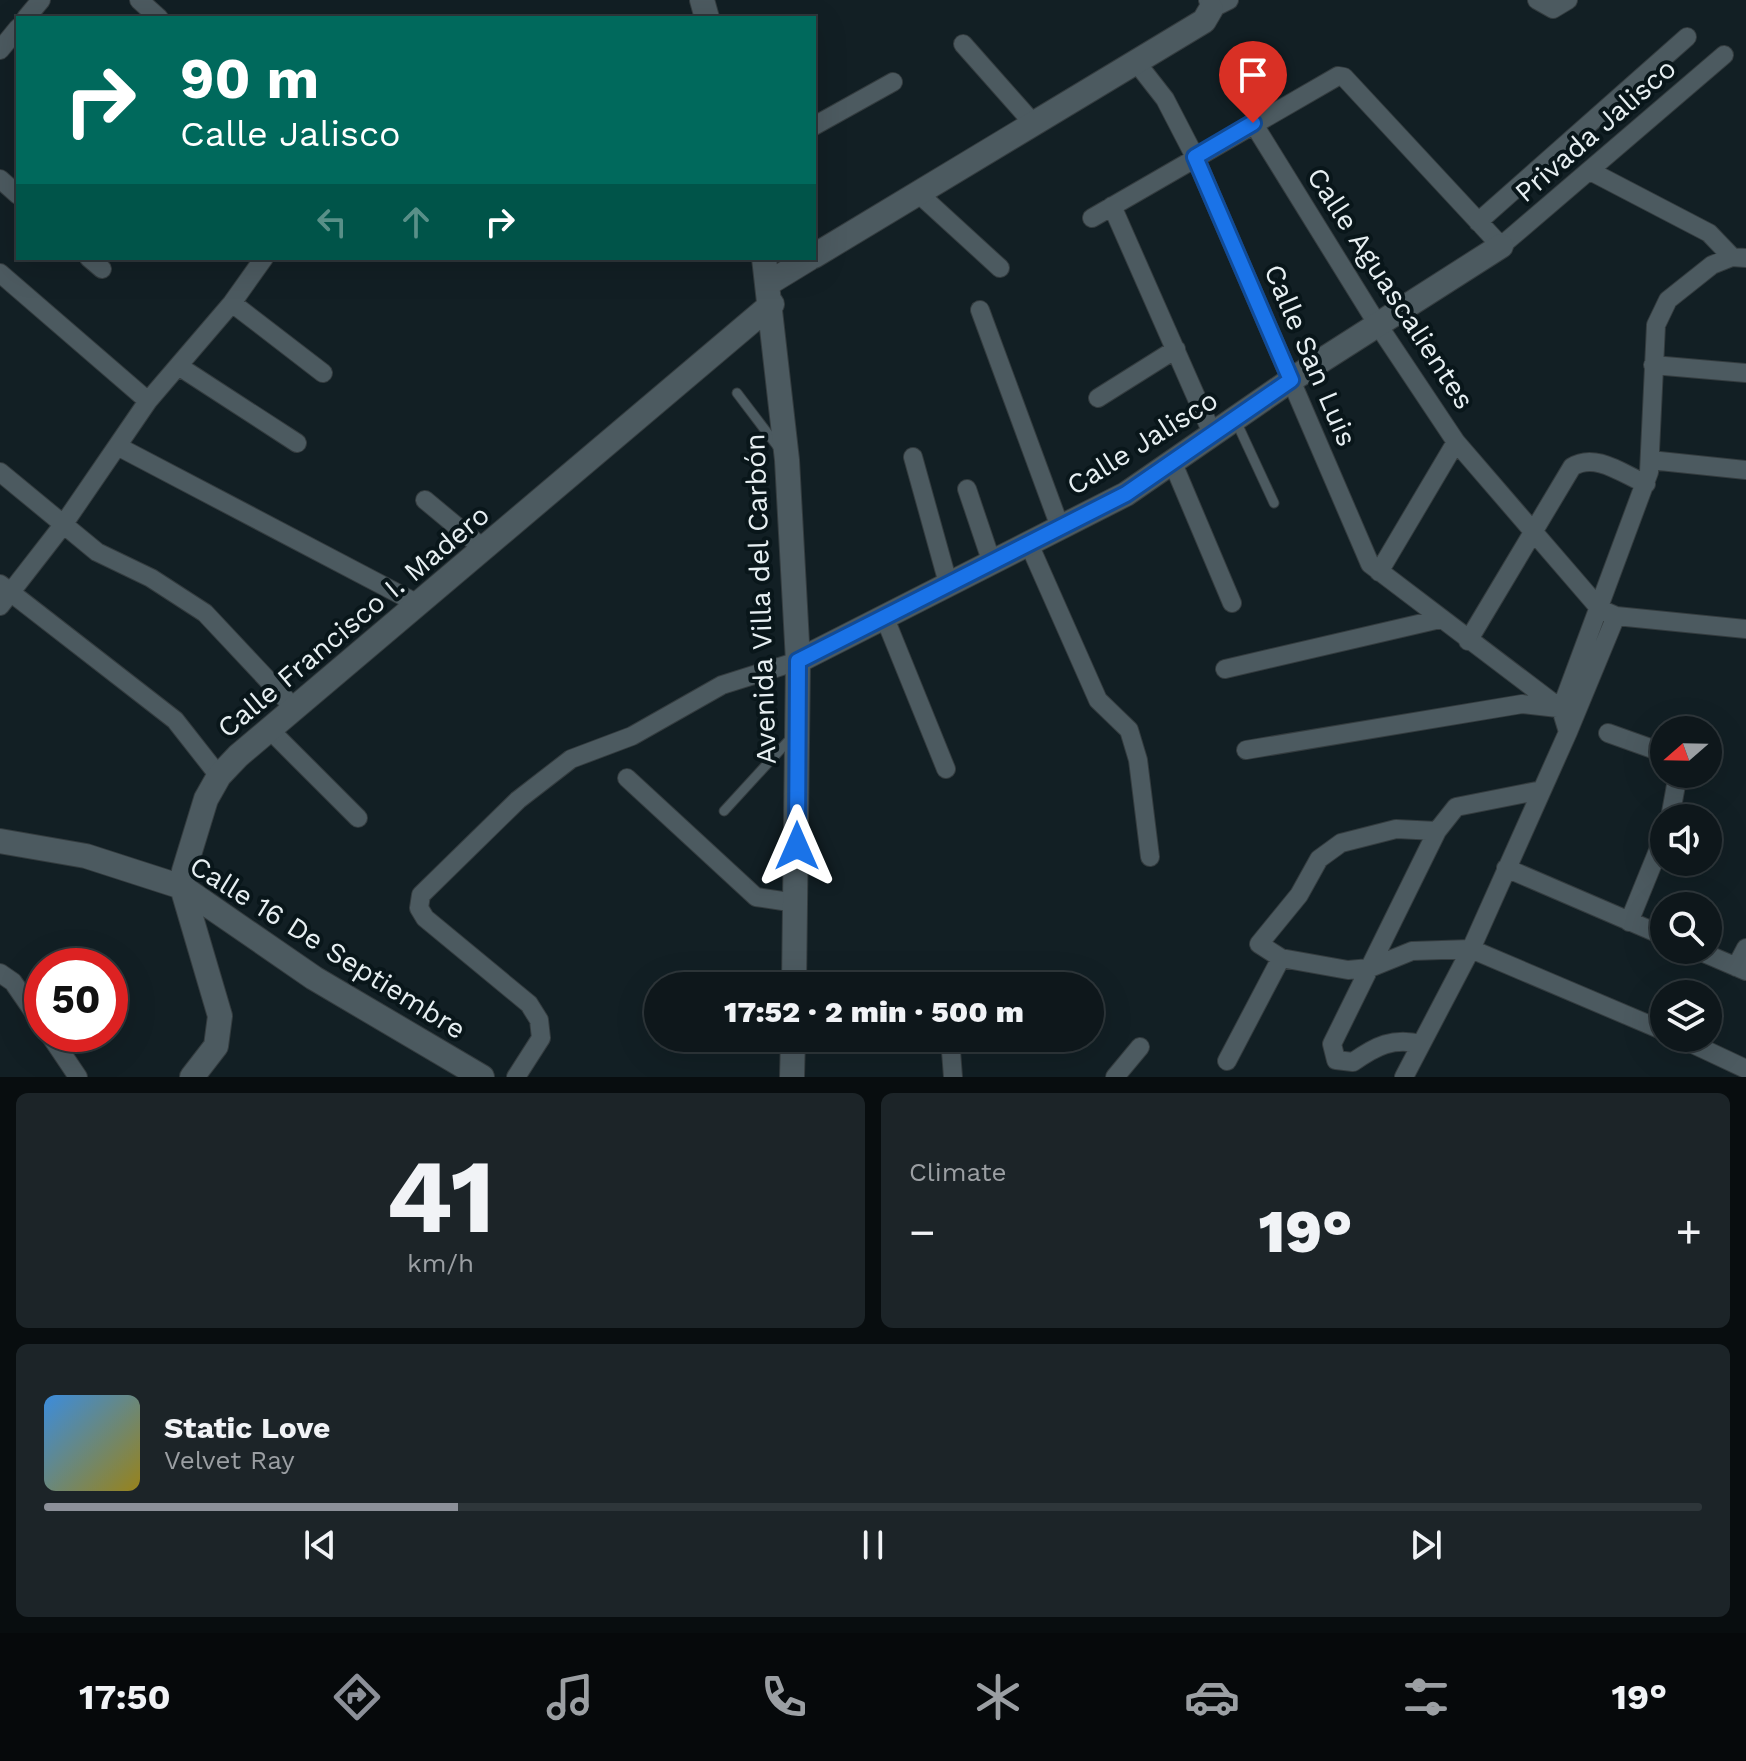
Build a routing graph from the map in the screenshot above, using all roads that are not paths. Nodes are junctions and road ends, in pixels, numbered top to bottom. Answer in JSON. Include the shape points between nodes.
{"nodes":[{"id":1,"x":41,"y":0,"type":"edge"},
{"id":2,"x":139,"y":0,"type":"edge"},
{"id":3,"x":1537,"y":0,"type":"edge"},
{"id":4,"x":1568,"y":0,"type":"edge"},
{"id":5,"x":1216,"y":3,"type":"edge"},
{"id":6,"x":28,"y":16,"type":"edge"},
{"id":7,"x":157,"y":16,"type":"edge"},
{"id":8,"x":16,"y":30,"type":"edge"},
{"id":9,"x":1687,"y":37,"type":"dead end"},
{"id":10,"x":963,"y":44,"type":"dead end"},
{"id":11,"x":0,"y":50,"type":"edge"},
{"id":12,"x":1724,"y":55,"type":"dead end"},
{"id":13,"x":1136,"y":62,"type":"junction"},
{"id":14,"x":893,"y":82,"type":"dead end"},
{"id":15,"x":1033,"y":123,"type":"junction"},
{"id":16,"x":1253,"y":123,"type":"junction"},
{"id":17,"x":816,"y":125,"type":"edge"},
{"id":18,"x":1195,"y":157,"type":"junction"},
{"id":19,"x":1592,"y":172,"type":"junction"},
{"id":20,"x":0,"y":179,"type":"edge"},
{"id":21,"x":16,"y":193,"type":"edge"},
{"id":22,"x":918,"y":193,"type":"junction"},
{"id":23,"x":1112,"y":206,"type":"junction"},
{"id":24,"x":1092,"y":218,"type":"dead end"},
{"id":25,"x":1478,"y":222,"type":"junction"},
{"id":26,"x":1501,"y":246,"type":"junction"},
{"id":27,"x":816,"y":255,"type":"edge"},
{"id":28,"x":1739,"y":257,"type":"edge"},
{"id":29,"x":263,"y":260,"type":"edge"},
{"id":30,"x":764,"y":260,"type":"edge"},
{"id":31,"x":809,"y":260,"type":"edge"},
{"id":32,"x":1000,"y":268,"type":"dead end"},
{"id":33,"x":0,"y":273,"type":"edge"},
{"id":34,"x":770,"y":294,"type":"junction"},
{"id":35,"x":232,"y":303,"type":"junction"},
{"id":36,"x":980,"y":310,"type":"dead end"},
{"id":37,"x":1378,"y":325,"type":"junction"},
{"id":38,"x":1176,"y":349,"type":"junction"},
{"id":39,"x":1653,"y":365,"type":"junction"},
{"id":40,"x":180,"y":367,"type":"junction"},
{"id":41,"x":323,"y":373,"type":"dead end"},
{"id":42,"x":1746,"y":373,"type":"edge"},
{"id":43,"x":1291,"y":380,"type":"junction"},
{"id":44,"x":737,"y":393,"type":"dead end"},
{"id":45,"x":1098,"y":398,"type":"dead end"},
{"id":46,"x":148,"y":401,"type":"junction"},
{"id":47,"x":1235,"y":419,"type":"junction"},
{"id":48,"x":1212,"y":433,"type":"junction"},
{"id":49,"x":1456,"y":442,"type":"junction"},
{"id":50,"x":297,"y":443,"type":"dead end"},
{"id":51,"x":119,"y":447,"type":"junction"},
{"id":52,"x":913,"y":457,"type":"dead end"},
{"id":53,"x":787,"y":460,"type":"junction"},
{"id":54,"x":1650,"y":460,"type":"junction"},
{"id":55,"x":1172,"y":461,"type":"junction"},
{"id":56,"x":1746,"y":470,"type":"edge"},
{"id":57,"x":0,"y":472,"type":"edge"},
{"id":58,"x":1646,"y":484,"type":"junction"},
{"id":59,"x":967,"y":489,"type":"dead end"},
{"id":60,"x":425,"y":500,"type":"dead end"},
{"id":61,"x":1274,"y":503,"type":"dead end"},
{"id":62,"x":63,"y":525,"type":"junction"},
{"id":63,"x":1060,"y":527,"type":"junction"},
{"id":64,"x":1533,"y":534,"type":"junction"},
{"id":65,"x":1029,"y":544,"type":"junction"},
{"id":66,"x":484,"y":549,"type":"junction"},
{"id":67,"x":992,"y":563,"type":"junction"},
{"id":68,"x":1379,"y":572,"type":"junction"},
{"id":69,"x":948,"y":583,"type":"junction"},
{"id":70,"x":4,"y":594,"type":"edge"},
{"id":71,"x":1232,"y":603,"type":"dead end"},
{"id":72,"x":420,"y":605,"type":"junction"},
{"id":73,"x":1608,"y":612,"type":"junction"},
{"id":74,"x":884,"y":616,"type":"junction"},
{"id":75,"x":1440,"y":619,"type":"junction"},
{"id":76,"x":1746,"y":629,"type":"edge"},
{"id":77,"x":1468,"y":641,"type":"junction"},
{"id":78,"x":798,"y":661,"type":"junction"},
{"id":79,"x":1225,"y":669,"type":"dead end"},
{"id":80,"x":295,"y":709,"type":"junction"},
{"id":81,"x":1561,"y":709,"type":"junction"},
{"id":82,"x":270,"y":730,"type":"junction"},
{"id":83,"x":1568,"y":732,"type":"junction"},
{"id":84,"x":797,"y":733,"type":"junction"},
{"id":85,"x":1608,"y":733,"type":"dead end"},
{"id":86,"x":1650,"y":748,"type":"edge"},
{"id":87,"x":1246,"y":750,"type":"dead end"},
{"id":88,"x":946,"y":769,"type":"dead end"},
{"id":89,"x":219,"y":776,"type":"junction"},
{"id":90,"x":627,"y":778,"type":"dead end"},
{"id":91,"x":1542,"y":790,"type":"junction"},
{"id":92,"x":724,"y":811,"type":"dead end"},
{"id":93,"x":358,"y":818,"type":"dead end"},
{"id":94,"x":1437,"y":831,"type":"junction"},
{"id":95,"x":0,"y":841,"type":"edge"},
{"id":96,"x":1150,"y":857,"type":"dead end"},
{"id":97,"x":1506,"y":868,"type":"junction"},
{"id":98,"x":1650,"y":870,"type":"edge"},
{"id":99,"x":182,"y":887,"type":"junction"},
{"id":100,"x":796,"y":903,"type":"junction"},
{"id":101,"x":1629,"y":922,"type":"junction"},
{"id":102,"x":1650,"y":930,"type":"edge"},
{"id":103,"x":1746,"y":948,"type":"edge"},
{"id":104,"x":1471,"y":949,"type":"junction"},
{"id":105,"x":1281,"y":958,"type":"junction"},
{"id":106,"x":1722,"y":961,"type":"edge"},
{"id":107,"x":1370,"y":968,"type":"junction"},
{"id":108,"x":1741,"y":969,"type":"edge"},
{"id":109,"x":794,"y":972,"type":"edge"},
{"id":110,"x":0,"y":973,"type":"edge"},
{"id":111,"x":24,"y":998,"type":"edge"},
{"id":112,"x":1650,"y":1025,"type":"edge"},
{"id":113,"x":1421,"y":1044,"type":"junction"},
{"id":114,"x":1140,"y":1047,"type":"dead end"},
{"id":115,"x":61,"y":1052,"type":"edge"},
{"id":116,"x":793,"y":1052,"type":"edge"},
{"id":117,"x":951,"y":1052,"type":"edge"},
{"id":118,"x":1710,"y":1052,"type":"edge"},
{"id":119,"x":1227,"y":1061,"type":"dead end"},
{"id":120,"x":1746,"y":1069,"type":"edge"},
{"id":121,"x":78,"y":1077,"type":"edge"},
{"id":122,"x":192,"y":1077,"type":"edge"},
{"id":123,"x":482,"y":1077,"type":"edge"},
{"id":124,"x":516,"y":1077,"type":"edge"},
{"id":125,"x":792,"y":1077,"type":"edge"},
{"id":126,"x":953,"y":1077,"type":"edge"},
{"id":127,"x":1115,"y":1077,"type":"edge"},
{"id":128,"x":1404,"y":1077,"type":"edge"}],
"edges":[{"from":1,"to":6,"type":"street"},
{"from":2,"to":7,"type":"street"},
{"from":3,"to":4,"type":"street","via":[[1553,9]]},
{"from":5,"to":13,"type":"street","name":"Calle Francisco I. Madero","via":[[1204,21]]},
{"from":8,"to":11,"type":"street"},
{"from":9,"to":25,"type":"street"},
{"from":10,"to":15,"type":"street"},
{"from":12,"to":19,"type":"street","name":"Privada Jalisco"},
{"from":13,"to":15,"type":"street","name":"Calle Francisco I. Madero"},
{"from":13,"to":18,"type":"street","name":"Calle San Luis","via":[[1165,99]]},
{"from":14,"to":17,"type":"street"},
{"from":15,"to":22,"type":"street","name":"Calle Francisco I. Madero"},
{"from":16,"to":18,"type":"street"},
{"from":16,"to":25,"type":"street","via":[[1331,77],[1344,77]]},
{"from":16,"to":37,"type":"street","name":"Calle Aguascalientes"},
{"from":18,"to":23,"type":"street"},
{"from":18,"to":43,"type":"street","name":"Calle San Luis"},
{"from":19,"to":26,"type":"street","name":"Privada Jalisco"},
{"from":19,"to":28,"type":"street","via":[[1709,233]]},
{"from":20,"to":21,"type":"street"},
{"from":22,"to":27,"type":"street","name":"Calle Francisco I. Madero"},
{"from":22,"to":32,"type":"street"},
{"from":23,"to":24,"type":"street"},
{"from":23,"to":38,"type":"street"},
{"from":25,"to":26,"type":"street"},
{"from":26,"to":37,"type":"street","name":"Calle Jalisco"},
{"from":28,"to":39,"type":"street","via":[[1712,265],[1668,300],[1656,325]]},
{"from":29,"to":35,"type":"street"},
{"from":30,"to":34,"type":"street","name":"Avenida Villa del Carbón"},
{"from":31,"to":34,"type":"street","name":"Calle Francisco I. Madero"},
{"from":33,"to":46,"type":"street"},
{"from":34,"to":53,"type":"street","name":"Avenida Villa del Carbón"},
{"from":34,"to":66,"type":"street","name":"Calle Francisco I. Madero"},
{"from":35,"to":40,"type":"street"},
{"from":35,"to":41,"type":"street"},
{"from":36,"to":63,"type":"street"},
{"from":37,"to":43,"type":"street","name":"Calle Jalisco"},
{"from":37,"to":49,"type":"street","name":"Calle Aguascalientes"},
{"from":38,"to":45,"type":"street"},
{"from":38,"to":48,"type":"street"},
{"from":39,"to":42,"type":"street"},
{"from":39,"to":54,"type":"street"},
{"from":40,"to":46,"type":"street"},
{"from":40,"to":50,"type":"street"},
{"from":43,"to":47,"type":"street","name":"Calle Jalisco"},
{"from":43,"to":68,"type":"street","name":"Calle San Luis","via":[[1370,564]]},
{"from":44,"to":53,"type":"lane"},
{"from":46,"to":51,"type":"street"},
{"from":47,"to":48,"type":"street","name":"Calle Jalisco"},
{"from":47,"to":61,"type":"lane"},
{"from":48,"to":55,"type":"street","name":"Calle Jalisco"},
{"from":49,"to":64,"type":"street","name":"Calle Aguascalientes"},
{"from":49,"to":68,"type":"street"},
{"from":51,"to":62,"type":"street"},
{"from":51,"to":72,"type":"street"},
{"from":52,"to":69,"type":"street"},
{"from":53,"to":78,"type":"street","name":"Avenida Villa del Carbón"},
{"from":54,"to":56,"type":"street"},
{"from":54,"to":58,"type":"street"},
{"from":55,"to":63,"type":"street","name":"Calle Jalisco","via":[[1126,494]]},
{"from":55,"to":71,"type":"street"},
{"from":57,"to":62,"type":"street"},
{"from":58,"to":64,"type":"street","via":[[1597,462],[1579,462]]},
{"from":58,"to":73,"type":"street"},
{"from":59,"to":67,"type":"street"},
{"from":60,"to":66,"type":"street"},
{"from":62,"to":70,"type":"street"},
{"from":62,"to":80,"type":"street","via":[[105,557],[151,578],[205,613]]},
{"from":63,"to":65,"type":"street","name":"Calle Jalisco"},
{"from":64,"to":73,"type":"street","name":"Calle Aguascalientes"},
{"from":64,"to":77,"type":"street"},
{"from":65,"to":67,"type":"street","name":"Calle Jalisco"},
{"from":65,"to":96,"type":"street","via":[[1098,700],[1129,730]]},
{"from":66,"to":72,"type":"street","name":"Calle Francisco I. Madero"},
{"from":67,"to":69,"type":"street","name":"Calle Jalisco"},
{"from":68,"to":75,"type":"street"},
{"from":69,"to":74,"type":"street","name":"Calle Jalisco"},
{"from":70,"to":89,"type":"street","via":[[175,720]]},
{"from":72,"to":80,"type":"street","name":"Calle Francisco I. Madero"},
{"from":73,"to":76,"type":"street"},
{"from":73,"to":81,"type":"street"},
{"from":73,"to":83,"type":"street"},
{"from":74,"to":78,"type":"street","name":"Calle Jalisco"},
{"from":74,"to":88,"type":"street"},
{"from":75,"to":77,"type":"street"},
{"from":75,"to":79,"type":"street"},
{"from":77,"to":81,"type":"street"},
{"from":78,"to":84,"type":"street","name":"Avenida Villa del Carbón"},
{"from":78,"to":124,"type":"street","via":[[722,685],[632,736],[587,750],[543,778],[425,891],[419,903],[425,918],[535,1012],[541,1038]]},
{"from":80,"to":82,"type":"street","name":"Calle Francisco I. Madero"},
{"from":81,"to":83,"type":"street"},
{"from":81,"to":87,"type":"street","via":[[1522,704]]},
{"from":82,"to":89,"type":"street","name":"Calle Francisco I. Madero"},
{"from":82,"to":93,"type":"street"},
{"from":83,"to":91,"type":"street"},
{"from":84,"to":92,"type":"lane"},
{"from":84,"to":100,"type":"street","name":"Avenida Villa del Carbón"},
{"from":85,"to":86,"type":"street"},
{"from":89,"to":99,"type":"street","name":"Calle Francisco I. Madero","via":[[196,824]]},
{"from":90,"to":100,"type":"street","via":[[756,897]]},
{"from":91,"to":94,"type":"street","via":[[1456,807]]},
{"from":91,"to":97,"type":"street"},
{"from":94,"to":105,"type":"street","via":[[1396,829],[1341,843],[1319,859],[1299,895],[1259,944]]},
{"from":94,"to":107,"type":"street"},
{"from":95,"to":99,"type":"street","name":"Calle 16 De Septiembre","via":[[86,856]]},
{"from":97,"to":101,"type":"street"},
{"from":97,"to":104,"type":"street"},
{"from":98,"to":101,"type":"street"},
{"from":99,"to":122,"type":"street","name":"Calle Francisco I. Madero","via":[[220,1016],[216,1046]]},
{"from":99,"to":123,"type":"street","name":"Calle 16 De Septiembre","via":[[314,978]]},
{"from":100,"to":109,"type":"street","name":"Avenida Villa del Carbón"},
{"from":101,"to":102,"type":"street"},
{"from":103,"to":108,"type":"street"},
{"from":104,"to":107,"type":"street","via":[[1412,951]]},
{"from":104,"to":112,"type":"street"},
{"from":104,"to":113,"type":"street"},
{"from":105,"to":107,"type":"street","via":[[1348,970]]},
{"from":105,"to":119,"type":"street"},
{"from":106,"to":108,"type":"street"},
{"from":107,"to":113,"type":"street","via":[[1332,1044],[1336,1060],[1353,1062],[1376,1046],[1402,1039]]},
{"from":110,"to":111,"type":"street"},
{"from":113,"to":128,"type":"street"},
{"from":114,"to":127,"type":"street"},
{"from":115,"to":121,"type":"street"},
{"from":116,"to":125,"type":"street"},
{"from":117,"to":126,"type":"street"},
{"from":118,"to":120,"type":"street"}]}
